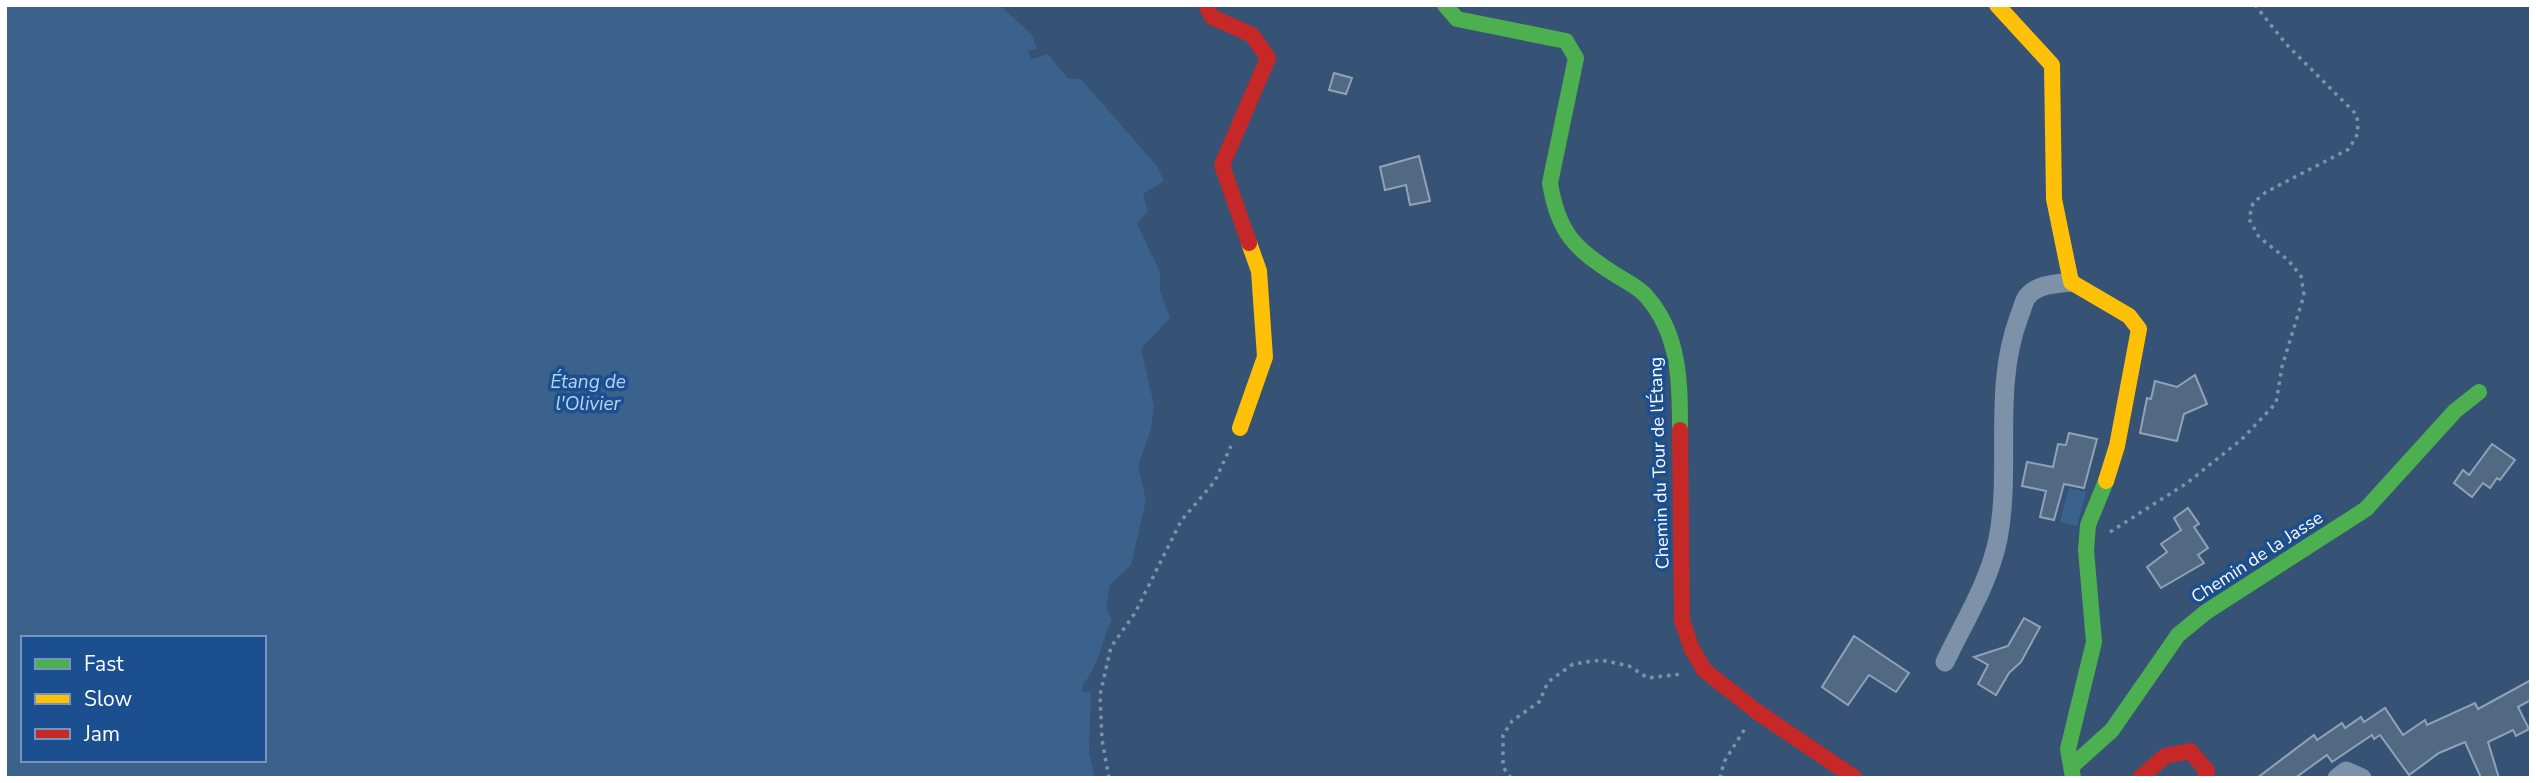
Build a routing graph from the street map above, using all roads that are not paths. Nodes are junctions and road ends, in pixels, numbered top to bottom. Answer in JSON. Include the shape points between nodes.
{"nodes":[{"id":1,"x":1206,"y":5,"type":"edge"},
{"id":2,"x":1445,"y":5,"type":"edge"},
{"id":3,"x":1997,"y":5,"type":"edge"},
{"id":4,"x":2071,"y":282,"type":"junction"},
{"id":5,"x":2479,"y":392,"type":"dead end"},
{"id":6,"x":1240,"y":428,"type":"road end"},
{"id":7,"x":1945,"y":662,"type":"dead end"},
{"id":8,"x":2072,"y":772,"type":"edge"},
{"id":9,"x":1855,"y":778,"type":"edge"},
{"id":10,"x":2140,"y":778,"type":"edge"},
{"id":11,"x":2205,"y":778,"type":"edge"},
{"id":12,"x":2337,"y":778,"type":"edge"},
{"id":13,"x":2362,"y":778,"type":"edge"}],
"edges":[{"from":1,"to":6,"type":"street","via":[[1212,17],[1252,36],[1268,58],[1222,165],[1259,271],[1265,357]]},
{"from":2,"to":9,"type":"street","name":"Chemin du Tour de l'Étang","via":[[1457,19],[1566,41],[1576,58],[1550,183],[1553,201],[1560,227],[1582,252],[1646,295],[1673,336],[1680,375],[1682,620],[1691,647],[1704,670]]},
{"from":3,"to":4,"type":"street","via":[[2052,65],[2054,199]]},
{"from":4,"to":7,"type":"street","via":[[2042,286],[2028,296],[2011,339],[2002,406],[1998,538],[1989,574]]},
{"from":4,"to":8,"type":"street","via":[[2129,316],[2139,329],[2117,446],[2088,525],[2095,642],[2068,749]]},
{"from":5,"to":8,"type":"street","name":"Chemin de la Jasse","via":[[2455,411],[2366,509],[2206,612],[2178,635],[2112,730]]},
{"from":10,"to":11,"type":"street","via":[[2165,756],[2190,751],[2207,771]]},
{"from":12,"to":13,"type":"street","via":[[2346,771]]}]}
